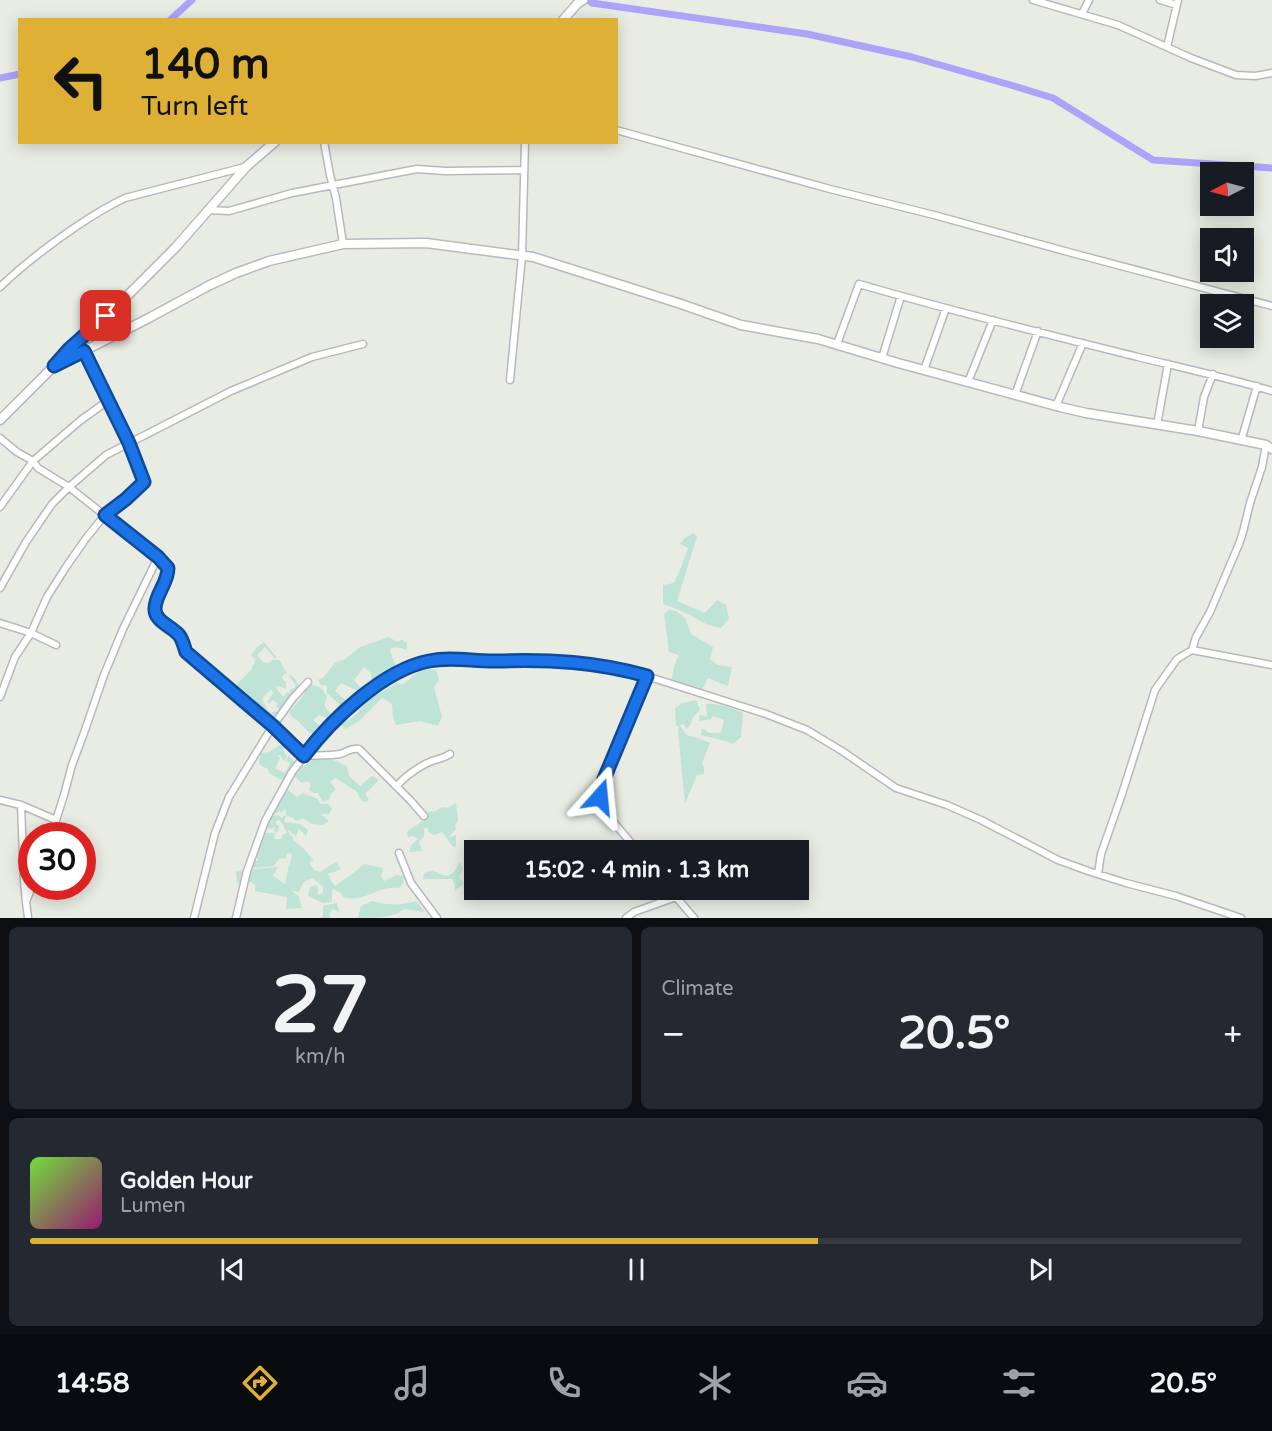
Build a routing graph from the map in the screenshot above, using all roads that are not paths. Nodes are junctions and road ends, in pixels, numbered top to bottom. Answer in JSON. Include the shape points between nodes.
{"nodes":[{"id":1,"x":1032,"y":0,"type":"edge"},
{"id":2,"x":1089,"y":0,"type":"edge"},
{"id":3,"x":1160,"y":0,"type":"edge"},
{"id":4,"x":580,"y":2,"type":"edge"},
{"id":5,"x":1177,"y":2,"type":"edge"},
{"id":6,"x":1082,"y":14,"type":"junction"},
{"id":7,"x":565,"y":18,"type":"edge"},
{"id":8,"x":1167,"y":47,"type":"junction"},
{"id":9,"x":1272,"y":73,"type":"edge"},
{"id":10,"x":618,"y":131,"type":"edge"},
{"id":11,"x":273,"y":144,"type":"edge"},
{"id":12,"x":324,"y":144,"type":"edge"},
{"id":13,"x":525,"y":144,"type":"edge"},
{"id":14,"x":246,"y":167,"type":"junction"},
{"id":15,"x":524,"y":170,"type":"junction"},
{"id":16,"x":333,"y":184,"type":"junction"},
{"id":17,"x":207,"y":210,"type":"junction"},
{"id":18,"x":343,"y":244,"type":"junction"},
{"id":19,"x":522,"y":256,"type":"junction"},
{"id":20,"x":0,"y":287,"type":"edge"},
{"id":21,"x":902,"y":296,"type":"junction"},
{"id":22,"x":1272,"y":306,"type":"edge"},
{"id":23,"x":946,"y":308,"type":"junction"},
{"id":24,"x":993,"y":320,"type":"junction"},
{"id":25,"x":1038,"y":331,"type":"junction"},
{"id":26,"x":1083,"y":343,"type":"junction"},
{"id":27,"x":363,"y":344,"type":"dead end"},
{"id":28,"x":837,"y":344,"type":"junction"},
{"id":29,"x":84,"y":351,"type":"junction"},
{"id":30,"x":882,"y":358,"type":"junction"},
{"id":31,"x":1168,"y":364,"type":"junction"},
{"id":32,"x":54,"y":366,"type":"junction"},
{"id":33,"x":924,"y":370,"type":"junction"},
{"id":34,"x":1213,"y":374,"type":"junction"},
{"id":35,"x":510,"y":380,"type":"dead end"},
{"id":36,"x":968,"y":382,"type":"junction"},
{"id":37,"x":1257,"y":386,"type":"junction"},
{"id":38,"x":1272,"y":391,"type":"edge"},
{"id":39,"x":1015,"y":395,"type":"junction"},
{"id":40,"x":109,"y":400,"type":"junction"},
{"id":41,"x":1056,"y":406,"type":"junction"},
{"id":42,"x":0,"y":420,"type":"edge"},
{"id":43,"x":1157,"y":425,"type":"junction"},
{"id":44,"x":1198,"y":431,"type":"junction"},
{"id":45,"x":0,"y":438,"type":"edge"},
{"id":46,"x":1241,"y":441,"type":"junction"},
{"id":47,"x":129,"y":443,"type":"junction"},
{"id":48,"x":1269,"y":447,"type":"edge"},
{"id":49,"x":33,"y":461,"type":"junction"},
{"id":50,"x":69,"y":486,"type":"junction"},
{"id":51,"x":0,"y":507,"type":"edge"},
{"id":52,"x":105,"y":515,"type":"junction"},
{"id":53,"x":158,"y":557,"type":"junction"},
{"id":54,"x":0,"y":588,"type":"edge"},
{"id":55,"x":0,"y":622,"type":"edge"},
{"id":56,"x":31,"y":633,"type":"junction"},
{"id":57,"x":56,"y":645,"type":"dead end"},
{"id":58,"x":1192,"y":650,"type":"junction"},
{"id":59,"x":1272,"y":665,"type":"edge"},
{"id":60,"x":647,"y":676,"type":"junction"},
{"id":61,"x":309,"y":682,"type":"dead end"},
{"id":62,"x":0,"y":698,"type":"edge"},
{"id":63,"x":273,"y":726,"type":"junction"},
{"id":64,"x":450,"y":754,"type":"dead end"},
{"id":65,"x":304,"y":756,"type":"junction"},
{"id":66,"x":397,"y":786,"type":"junction"},
{"id":67,"x":0,"y":800,"type":"edge"},
{"id":68,"x":21,"y":805,"type":"junction"},
{"id":69,"x":424,"y":816,"type":"dead end"},
{"id":70,"x":56,"y":820,"type":"joint"},
{"id":71,"x":628,"y":840,"type":"edge"},
{"id":72,"x":399,"y":853,"type":"dead end"},
{"id":73,"x":1098,"y":874,"type":"junction"},
{"id":74,"x":668,"y":900,"type":"edge"},
{"id":75,"x":679,"y":900,"type":"edge"},
{"id":76,"x":26,"y":902,"type":"joint"},
{"id":77,"x":28,"y":918,"type":"edge"},
{"id":78,"x":194,"y":918,"type":"edge"},
{"id":79,"x":236,"y":918,"type":"edge"},
{"id":80,"x":436,"y":918,"type":"edge"},
{"id":81,"x":627,"y":918,"type":"edge"},
{"id":82,"x":694,"y":918,"type":"edge"},
{"id":83,"x":1241,"y":918,"type":"edge"}],
"edges":[{"from":1,"to":6,"type":"street"},
{"from":2,"to":6,"type":"street"},
{"from":3,"to":5,"type":"street"},
{"from":4,"to":7,"type":"main road"},
{"from":5,"to":8,"type":"street"},
{"from":6,"to":8,"type":"street"},
{"from":8,"to":9,"type":"street","via":[[1236,75]]},
{"from":10,"to":22,"type":"street"},
{"from":11,"to":14,"type":"main road"},
{"from":12,"to":16,"type":"street"},
{"from":13,"to":15,"type":"street"},
{"from":14,"to":17,"type":"main road"},
{"from":14,"to":20,"type":"street","via":[[125,198],[102,209],[46,246]]},
{"from":15,"to":16,"type":"street","via":[[417,169]]},
{"from":15,"to":19,"type":"street"},
{"from":16,"to":17,"type":"street","via":[[229,211]]},
{"from":16,"to":18,"type":"street"},
{"from":17,"to":32,"type":"main road","via":[[176,247]]},
{"from":18,"to":19,"type":"main road","via":[[426,243]]},
{"from":18,"to":29,"type":"main road","via":[[236,273]]},
{"from":19,"to":28,"type":"main road","via":[[741,325]]},
{"from":19,"to":35,"type":"street"},
{"from":21,"to":23,"type":"street"},
{"from":21,"to":28,"type":"street","via":[[859,284]]},
{"from":21,"to":30,"type":"street"},
{"from":23,"to":24,"type":"street"},
{"from":23,"to":33,"type":"street"},
{"from":24,"to":25,"type":"street"},
{"from":24,"to":36,"type":"street"},
{"from":25,"to":26,"type":"street"},
{"from":25,"to":39,"type":"street"},
{"from":26,"to":31,"type":"street"},
{"from":26,"to":41,"type":"street"},
{"from":27,"to":47,"type":"street","via":[[312,357],[231,391]]},
{"from":28,"to":30,"type":"main road"},
{"from":29,"to":32,"type":"main road"},
{"from":29,"to":40,"type":"street"},
{"from":30,"to":33,"type":"main road"},
{"from":31,"to":34,"type":"street"},
{"from":31,"to":43,"type":"street"},
{"from":32,"to":42,"type":"main road"},
{"from":33,"to":36,"type":"main road"},
{"from":34,"to":37,"type":"street"},
{"from":34,"to":44,"type":"street"},
{"from":36,"to":39,"type":"main road"},
{"from":37,"to":38,"type":"street"},
{"from":37,"to":46,"type":"street"},
{"from":39,"to":41,"type":"main road"},
{"from":40,"to":47,"type":"street"},
{"from":40,"to":49,"type":"street"},
{"from":41,"to":43,"type":"main road"},
{"from":43,"to":44,"type":"main road"},
{"from":44,"to":46,"type":"main road"},
{"from":45,"to":49,"type":"street"},
{"from":46,"to":48,"type":"main road"},
{"from":47,"to":50,"type":"street","via":[[106,454]]},
{"from":47,"to":52,"type":"street","via":[[144,482]]},
{"from":48,"to":58,"type":"street","via":[[1243,532]]},
{"from":49,"to":50,"type":"street"},
{"from":49,"to":51,"type":"street"},
{"from":50,"to":52,"type":"street"},
{"from":50,"to":54,"type":"street","via":[[26,542]]},
{"from":52,"to":53,"type":"street"},
{"from":52,"to":56,"type":"street","via":[[47,597]]},
{"from":53,"to":63,"type":"street","via":[[168,568],[168,574],[156,604],[157,617],[179,635],[190,656]]},
{"from":53,"to":70,"type":"street","via":[[104,675]]},
{"from":55,"to":56,"type":"street"},
{"from":56,"to":57,"type":"street"},
{"from":56,"to":62,"type":"street","via":[[15,657]]},
{"from":58,"to":59,"type":"street"},
{"from":58,"to":73,"type":"street","via":[[1177,659],[1155,690],[1101,854]]},
{"from":60,"to":65,"type":"street","via":[[559,660],[428,661],[390,676],[368,692],[329,726]]},
{"from":60,"to":71,"type":"street","via":[[604,779],[599,802]]},
{"from":60,"to":73,"type":"street","via":[[807,730],[896,788],[947,805],[1058,860]]},
{"from":61,"to":63,"type":"street"},
{"from":63,"to":65,"type":"street"},
{"from":63,"to":78,"type":"street","via":[[229,797],[215,833]]},
{"from":64,"to":66,"type":"street","via":[[405,777]]},
{"from":65,"to":66,"type":"street","via":[[359,749]]},
{"from":65,"to":79,"type":"street","via":[[265,820]]},
{"from":66,"to":69,"type":"street"},
{"from":67,"to":68,"type":"street"},
{"from":68,"to":70,"type":"street"},
{"from":68,"to":76,"type":"street"},
{"from":72,"to":80,"type":"street","via":[[411,884]]},
{"from":73,"to":83,"type":"street"},
{"from":74,"to":81,"type":"street"},
{"from":75,"to":82,"type":"street"},
{"from":76,"to":77,"type":"street"}]}
